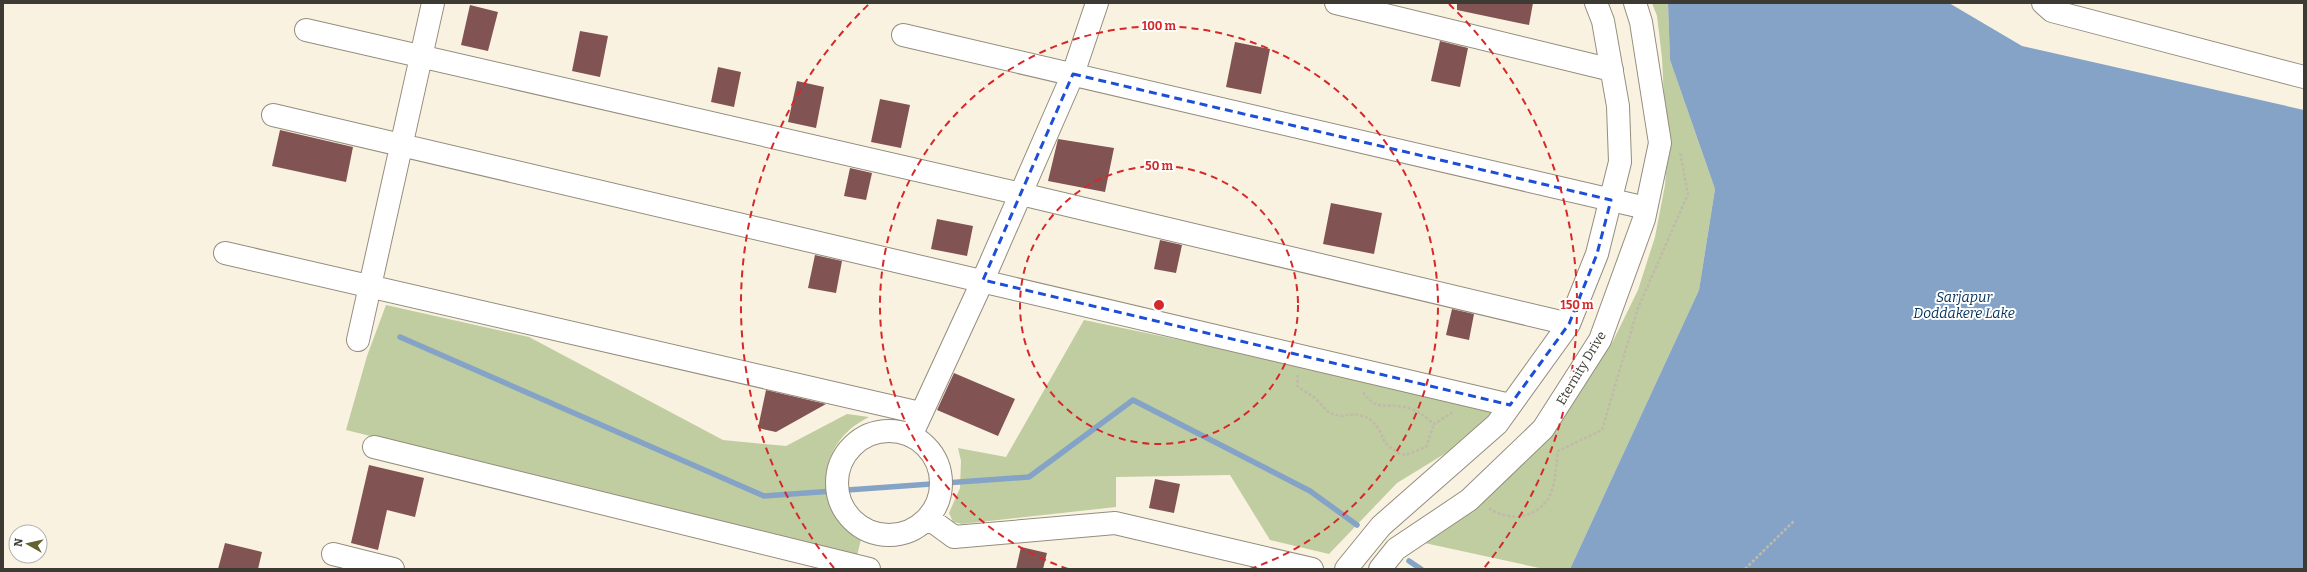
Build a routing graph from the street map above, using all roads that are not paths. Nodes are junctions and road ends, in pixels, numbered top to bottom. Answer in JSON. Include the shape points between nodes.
{"nodes":[{"id":1,"x":433,"y":3,"type":"edge"},
{"id":2,"x":1097,"y":3,"type":"edge"},
{"id":3,"x":1336,"y":3,"type":"edge"},
{"id":4,"x":1596,"y":3,"type":"edge"},
{"id":5,"x":1635,"y":3,"type":"edge"},
{"id":6,"x":2043,"y":3,"type":"edge"},
{"id":7,"x":306,"y":30,"type":"dead end"},
{"id":8,"x":902,"y":35,"type":"dead end"},
{"id":9,"x":421,"y":56,"type":"junction"},
{"id":10,"x":1612,"y":70,"type":"junction"},
{"id":11,"x":1073,"y":74,"type":"junction"},
{"id":12,"x":2304,"y":77,"type":"edge"},
{"id":13,"x":273,"y":115,"type":"dead end"},
{"id":14,"x":402,"y":145,"type":"junction"},
{"id":15,"x":1021,"y":194,"type":"junction"},
{"id":16,"x":1611,"y":200,"type":"junction"},
{"id":17,"x":1646,"y":208,"type":"junction"},
{"id":18,"x":225,"y":253,"type":"dead end"},
{"id":19,"x":983,"y":280,"type":"junction"},
{"id":20,"x":370,"y":286,"type":"junction"},
{"id":21,"x":1569,"y":324,"type":"junction"},
{"id":22,"x":358,"y":340,"type":"dead end"},
{"id":23,"x":1510,"y":405,"type":"junction"},
{"id":24,"x":920,"y":413,"type":"junction"},
{"id":25,"x":911,"y":436,"type":"junction"},
{"id":26,"x":374,"y":448,"type":"dead end"},
{"id":27,"x":928,"y":518,"type":"junction"},
{"id":28,"x":881,"y":535,"type":"junction"},
{"id":29,"x":333,"y":554,"type":"dead end"},
{"id":30,"x":394,"y":569,"type":"edge"},
{"id":31,"x":869,"y":569,"type":"edge"},
{"id":32,"x":873,"y":569,"type":"edge"},
{"id":33,"x":1312,"y":569,"type":"edge"},
{"id":34,"x":1346,"y":569,"type":"edge"},
{"id":35,"x":1380,"y":569,"type":"edge"}],
"edges":[{"from":1,"to":9,"type":"street"},
{"from":2,"to":11,"type":"street"},
{"from":3,"to":10,"type":"street"},
{"from":4,"to":10,"type":"street","via":[[1603,21]]},
{"from":5,"to":17,"type":"street","name":"Eternity Drive","via":[[1641,22],[1660,143]]},
{"from":6,"to":12,"type":"street","via":[[2052,11]]},
{"from":7,"to":9,"type":"street"},
{"from":8,"to":11,"type":"street"},
{"from":9,"to":14,"type":"street"},
{"from":9,"to":15,"type":"street"},
{"from":10,"to":16,"type":"street","via":[[1618,106],[1620,162]]},
{"from":11,"to":15,"type":"street"},
{"from":11,"to":16,"type":"street"},
{"from":13,"to":14,"type":"street"},
{"from":14,"to":19,"type":"street"},
{"from":14,"to":20,"type":"street"},
{"from":15,"to":19,"type":"street"},
{"from":15,"to":21,"type":"street"},
{"from":16,"to":17,"type":"street"},
{"from":16,"to":21,"type":"street","via":[[1597,254]]},
{"from":17,"to":35,"type":"street","name":"Eternity Drive","via":[[1600,340],[1543,429],[1469,500],[1396,549]]},
{"from":18,"to":20,"type":"street"},
{"from":19,"to":23,"type":"street"},
{"from":19,"to":24,"type":"street"},
{"from":20,"to":22,"type":"street"},
{"from":20,"to":24,"type":"street"},
{"from":21,"to":23,"type":"street"},
{"from":23,"to":34,"type":"street","via":[[1497,424],[1381,526]]},
{"from":24,"to":25,"type":"street"},
{"from":25,"to":27,"type":"street","via":[[928,448],[939,467],[941,488],[935,509]]},
{"from":25,"to":28,"type":"street","via":[[896,431],[872,433],[852,446],[839,467],[837,491],[846,514],[864,530]]},
{"from":26,"to":31,"type":"street"},
{"from":27,"to":28,"type":"street","via":[[912,531],[900,535]]},
{"from":27,"to":33,"type":"street","via":[[954,537],[1115,523]]},
{"from":28,"to":32,"type":"street"},
{"from":29,"to":30,"type":"street"}]}
